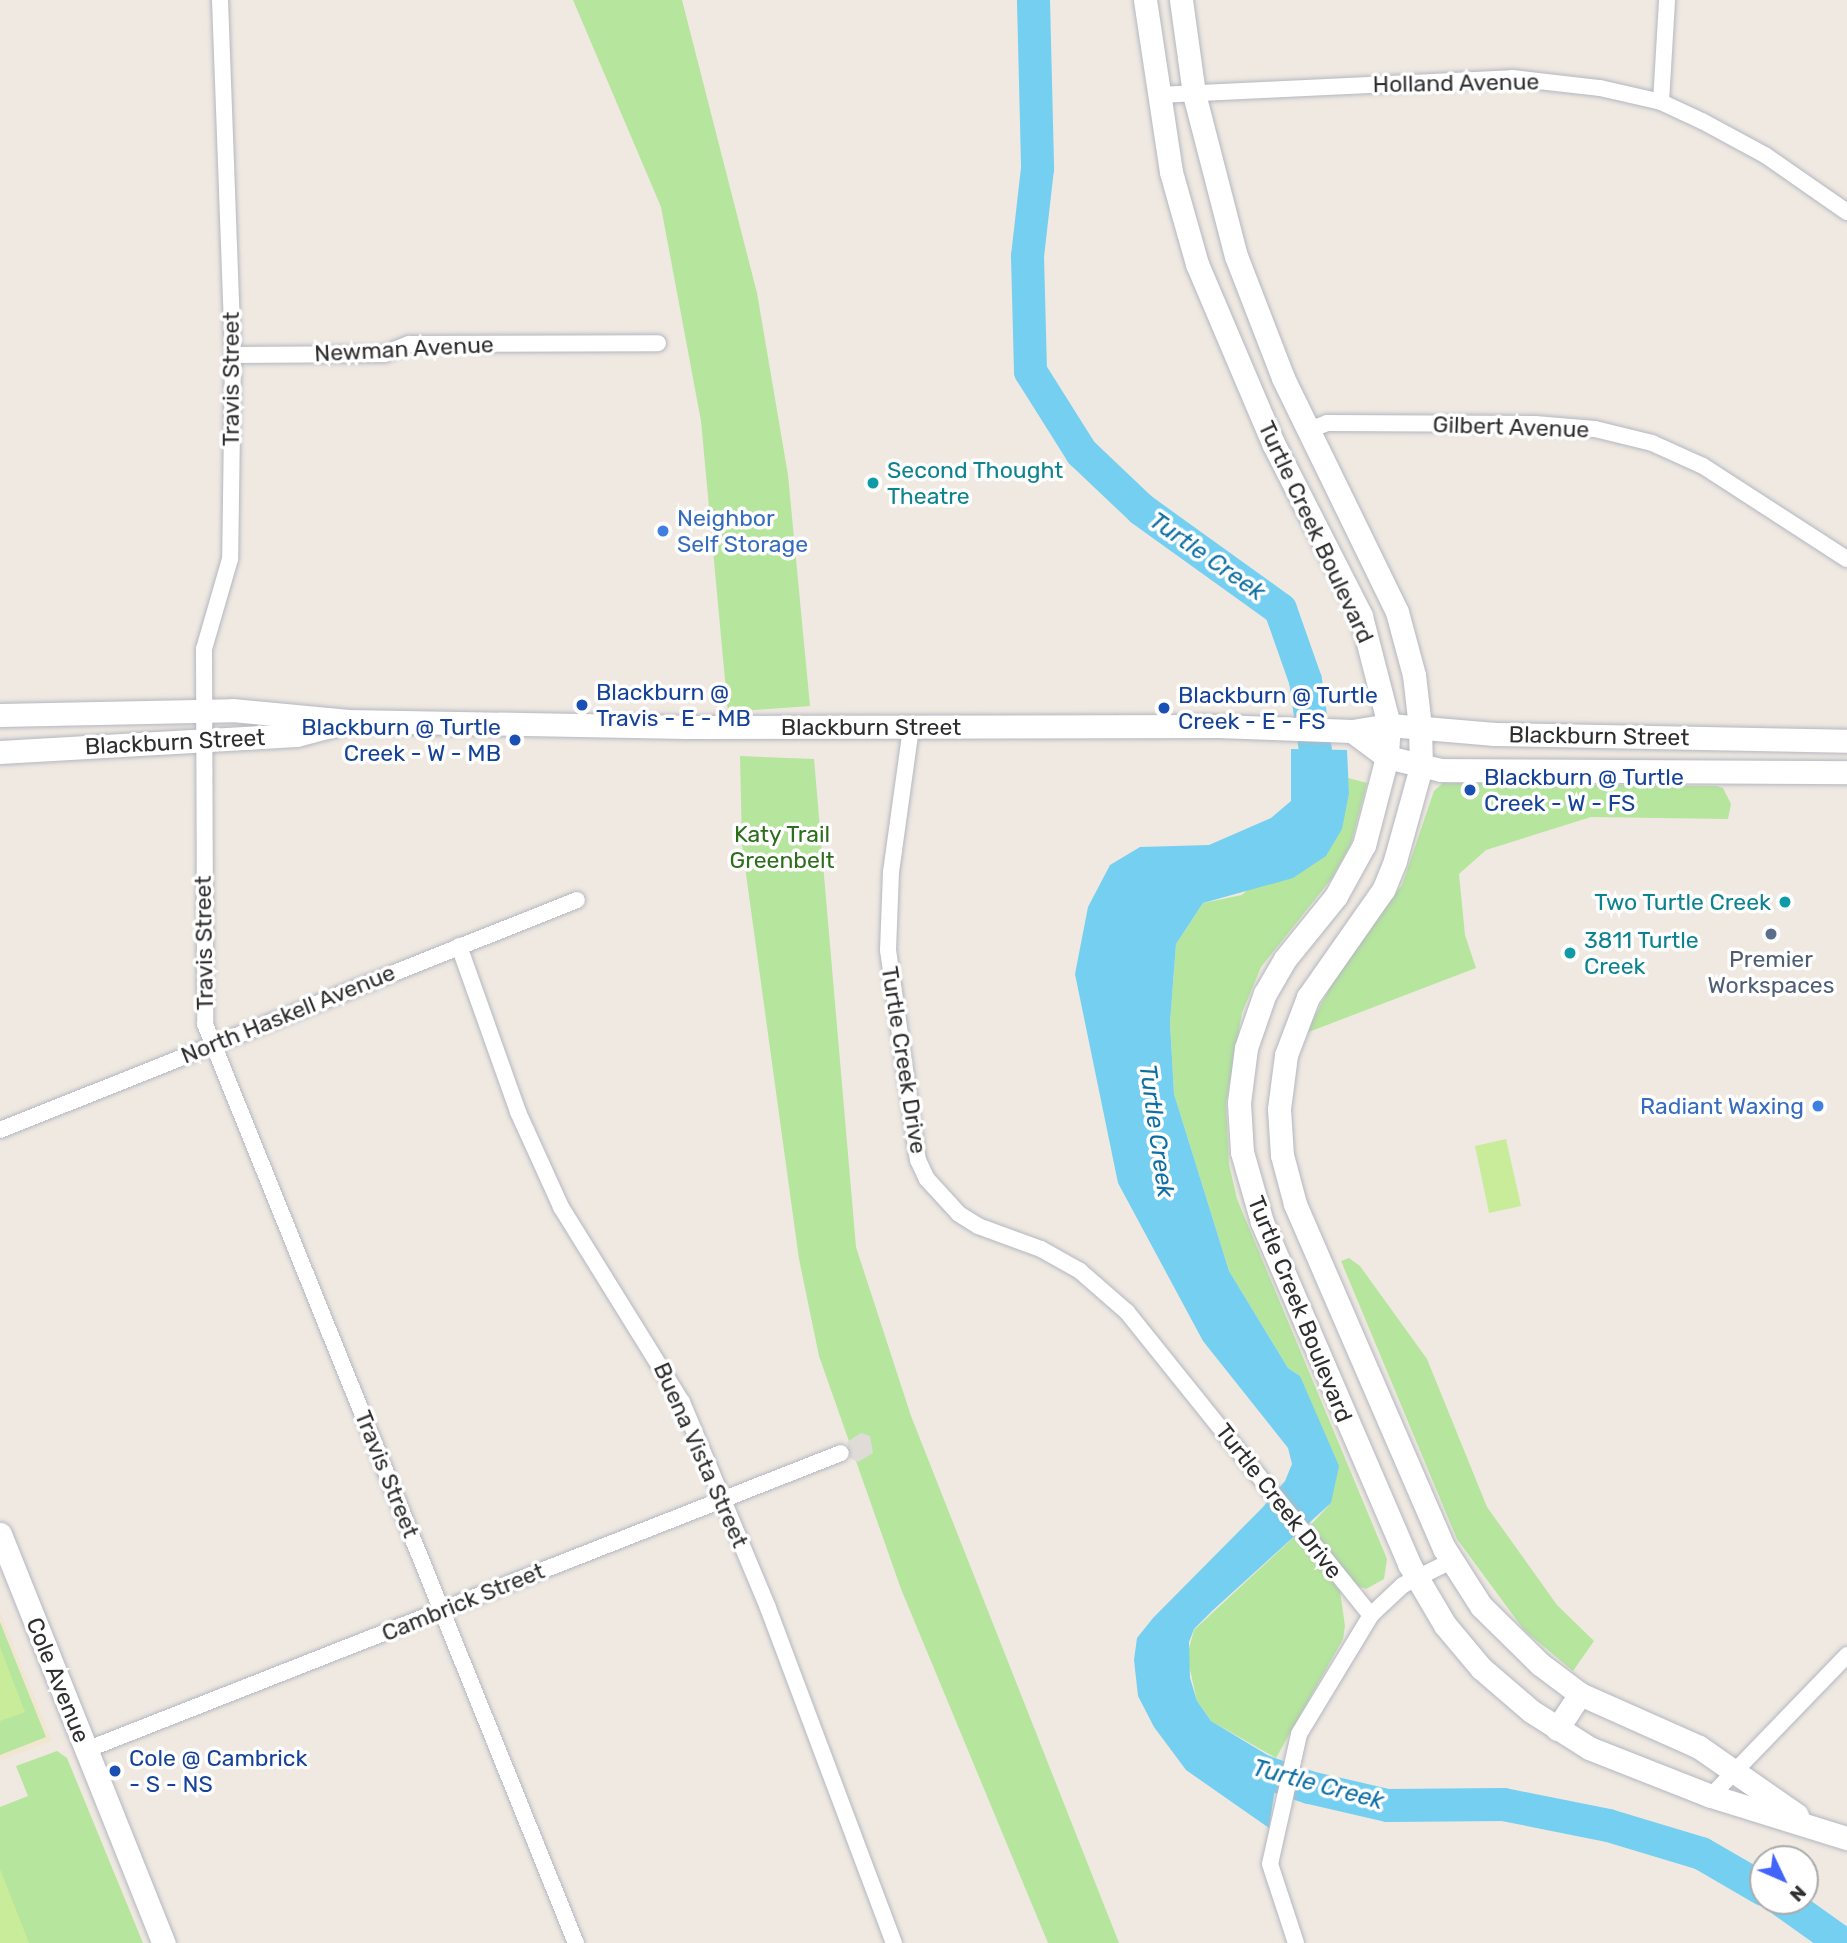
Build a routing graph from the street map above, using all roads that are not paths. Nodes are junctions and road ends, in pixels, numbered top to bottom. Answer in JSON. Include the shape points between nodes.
{"nodes":[{"id":1,"x":220,"y":0,"type":"edge"},
{"id":2,"x":1144,"y":0,"type":"edge"},
{"id":3,"x":1181,"y":0,"type":"edge"},
{"id":4,"x":1667,"y":0,"type":"edge"},
{"id":5,"x":1195,"y":94,"type":"junction"},
{"id":6,"x":1158,"y":95,"type":"junction"},
{"id":7,"x":1661,"y":102,"type":"junction"},
{"id":8,"x":1847,"y":212,"type":"edge"},
{"id":9,"x":659,"y":343,"type":"dead end"},
{"id":10,"x":233,"y":355,"type":"junction"},
{"id":11,"x":1310,"y":430,"type":"junction"},
{"id":12,"x":1273,"y":444,"type":"junction"},
{"id":13,"x":1847,"y":559,"type":"edge"},
{"id":14,"x":203,"y":710,"type":"junction"},
{"id":15,"x":0,"y":715,"type":"edge"},
{"id":16,"x":348,"y":721,"type":"junction"},
{"id":17,"x":1389,"y":725,"type":"junction"},
{"id":18,"x":1420,"y":727,"type":"junction"},
{"id":19,"x":911,"y":728,"type":"junction"},
{"id":20,"x":1352,"y":731,"type":"junction"},
{"id":21,"x":1753,"y":739,"type":"junction"},
{"id":22,"x":203,"y":741,"type":"junction"},
{"id":23,"x":1847,"y":741,"type":"edge"},
{"id":24,"x":0,"y":752,"type":"edge"},
{"id":25,"x":1387,"y":757,"type":"junction"},
{"id":26,"x":1421,"y":767,"type":"junction"},
{"id":27,"x":1752,"y":771,"type":"junction"},
{"id":28,"x":1847,"y":772,"type":"edge"},
{"id":29,"x":578,"y":900,"type":"dead end"},
{"id":30,"x":459,"y":946,"type":"junction"},
{"id":31,"x":214,"y":1044,"type":"junction"},
{"id":32,"x":0,"y":1130,"type":"edge"},
{"id":33,"x":1313,"y":1250,"type":"junction"},
{"id":34,"x":1278,"y":1263,"type":"junction"},
{"id":35,"x":841,"y":1453,"type":"dead end"},
{"id":36,"x":723,"y":1500,"type":"junction"},
{"id":37,"x":0,"y":1534,"type":"edge"},
{"id":38,"x":1451,"y":1561,"type":"junction"},
{"id":39,"x":1416,"y":1578,"type":"junction"},
{"id":40,"x":442,"y":1610,"type":"junction"},
{"id":41,"x":1371,"y":1615,"type":"junction"},
{"id":42,"x":1847,"y":1655,"type":"edge"},
{"id":43,"x":1580,"y":1694,"type":"junction"},
{"id":44,"x":1557,"y":1729,"type":"junction"},
{"id":45,"x":86,"y":1750,"type":"junction"},
{"id":46,"x":1736,"y":1770,"type":"junction"},
{"id":47,"x":1711,"y":1796,"type":"junction"},
{"id":48,"x":1810,"y":1825,"type":"junction"},
{"id":49,"x":1847,"y":1838,"type":"edge"},
{"id":50,"x":164,"y":1943,"type":"edge"},
{"id":51,"x":576,"y":1943,"type":"edge"},
{"id":52,"x":894,"y":1943,"type":"edge"},
{"id":53,"x":1296,"y":1943,"type":"edge"}],
"edges":[{"from":1,"to":10,"type":"street","name":"Travis Street"},
{"from":2,"to":6,"type":"main road","name":"Turtle Creek Boulevard"},
{"from":3,"to":5,"type":"main road","name":"Turtle Creek Boulevard"},
{"from":4,"to":7,"type":"street"},
{"from":5,"to":6,"type":"street","name":"Holland Avenue"},
{"from":5,"to":7,"type":"street","name":"Holland Avenue","via":[[1512,78],[1600,88]]},
{"from":5,"to":11,"type":"main road","name":"Turtle Creek Boulevard","via":[[1236,256],[1283,377]]},
{"from":6,"to":12,"type":"main road","name":"Turtle Creek Boulevard","via":[[1171,172],[1197,264]]},
{"from":7,"to":8,"type":"street","name":"Holland Avenue","via":[[1765,155]]},
{"from":9,"to":10,"type":"street","name":"Newman Avenue","via":[[409,344],[384,354]]},
{"from":10,"to":14,"type":"street","name":"Travis Street","via":[[230,559],[204,649]]},
{"from":11,"to":12,"type":"main road"},
{"from":11,"to":13,"type":"street","name":"Gilbert Avenue","via":[[1327,423],[1535,424],[1595,429],[1652,443],[1703,466]]},
{"from":11,"to":18,"type":"main road","name":"Turtle Creek Boulevard","via":[[1397,612],[1414,675]]},
{"from":12,"to":17,"type":"main road","name":"Turtle Creek Boulevard","via":[[1361,616]]},
{"from":14,"to":15,"type":"main road","name":"Blackburn Street"},
{"from":14,"to":16,"type":"main road","name":"Blackburn Street","via":[[302,713]]},
{"from":14,"to":22,"type":"street","name":"Travis Street"},
{"from":16,"to":19,"type":"main road","name":"Blackburn Street"},
{"from":16,"to":22,"type":"main road","name":"Blackburn Street","via":[[297,735]]},
{"from":17,"to":18,"type":"main road","name":"Blackburn Street"},
{"from":17,"to":20,"type":"main road","name":"Blackburn Street"},
{"from":17,"to":25,"type":"main road","name":"Turtle Creek Boulevard"},
{"from":18,"to":21,"type":"main road","name":"Blackburn Street","via":[[1495,734]]},
{"from":18,"to":26,"type":"main road","name":"Turtle Creek Boulevard"},
{"from":19,"to":20,"type":"main road","name":"Blackburn Street","via":[[1238,726]]},
{"from":19,"to":41,"type":"street","name":"Turtle Creek Drive","via":[[891,872],[888,950],[918,1160],[942,1199],[959,1214],[978,1226],[1041,1249],[1105,1290],[1159,1349]]},
{"from":20,"to":25,"type":"main road","name":"Blackburn Street"},
{"from":21,"to":23,"type":"main road","name":"Blackburn Street"},
{"from":21,"to":27,"type":"main road"},
{"from":22,"to":24,"type":"main road","name":"Blackburn Street"},
{"from":22,"to":31,"type":"street","name":"Travis Street","via":[[205,1024]]},
{"from":25,"to":26,"type":"main road","name":"Blackburn Street"},
{"from":25,"to":34,"type":"main road","name":"Turtle Creek Boulevard","via":[[1353,868],[1284,959],[1265,993],[1246,1048],[1239,1103],[1242,1152]]},
{"from":26,"to":27,"type":"main road","name":"Blackburn Street"},
{"from":26,"to":33,"type":"main road","name":"Turtle Creek Boulevard","via":[[1383,890],[1308,996],[1286,1055],[1279,1109],[1282,1155]]},
{"from":27,"to":28,"type":"main road","name":"Blackburn Street"},
{"from":29,"to":30,"type":"street","name":"North Haskell Avenue"},
{"from":30,"to":31,"type":"street","name":"North Haskell Avenue"},
{"from":30,"to":36,"type":"street","name":"Buena Vista Street","via":[[561,1207],[666,1370]]},
{"from":31,"to":32,"type":"street","name":"North Haskell Avenue"},
{"from":31,"to":40,"type":"street","name":"Travis Street"},
{"from":33,"to":34,"type":"main road"},
{"from":33,"to":38,"type":"main road","name":"Turtle Creek Boulevard"},
{"from":34,"to":39,"type":"main road","name":"Turtle Creek Boulevard"},
{"from":35,"to":36,"type":"street","name":"Cambrick Street"},
{"from":36,"to":40,"type":"street","name":"Cambrick Street"},
{"from":36,"to":52,"type":"street","name":"Buena Vista Street"},
{"from":37,"to":45,"type":"main road","name":"Cole Avenue"},
{"from":38,"to":39,"type":"street"},
{"from":38,"to":43,"type":"main road","name":"Turtle Creek Boulevard","via":[[1481,1606],[1511,1638]]},
{"from":39,"to":41,"type":"street"},
{"from":39,"to":44,"type":"main road","name":"Turtle Creek Boulevard","via":[[1445,1625],[1481,1668]]},
{"from":40,"to":45,"type":"street","name":"Cambrick Street"},
{"from":40,"to":51,"type":"street","name":"Travis Street"},
{"from":41,"to":53,"type":"street","via":[[1308,1715],[1292,1752],[1275,1826],[1270,1864]]},
{"from":42,"to":46,"type":"street"},
{"from":43,"to":44,"type":"main road"},
{"from":43,"to":46,"type":"main road","name":"Turtle Creek Boulevard","via":[[1699,1747]]},
{"from":44,"to":47,"type":"main road","name":"Turtle Creek Boulevard","via":[[1589,1748]]},
{"from":45,"to":50,"type":"main road","name":"Cole Avenue"},
{"from":46,"to":47,"type":"street"},
{"from":46,"to":48,"type":"main road","name":"Turtle Creek Boulevard"},
{"from":47,"to":48,"type":"main road","name":"Turtle Creek Boulevard"},
{"from":48,"to":49,"type":"main road","name":"Turtle Creek Boulevard"}]}
